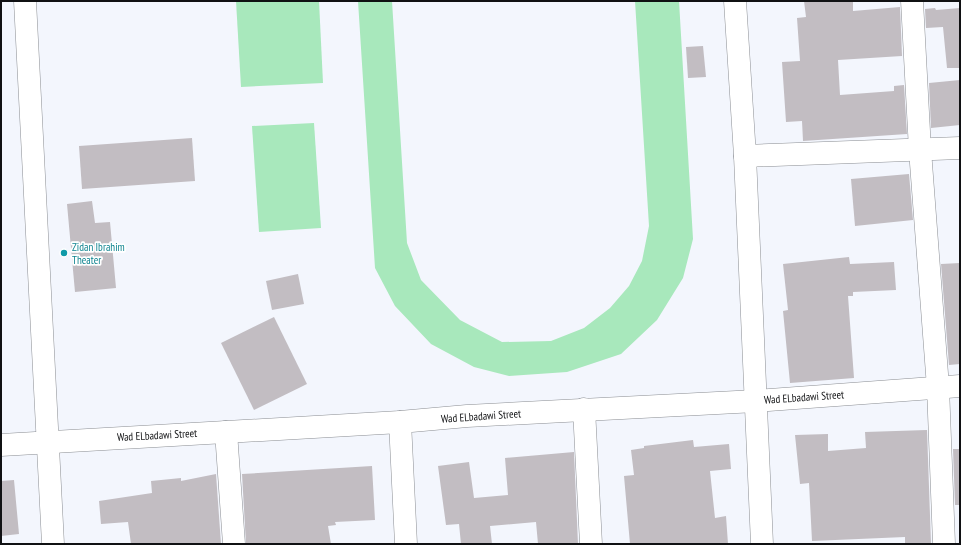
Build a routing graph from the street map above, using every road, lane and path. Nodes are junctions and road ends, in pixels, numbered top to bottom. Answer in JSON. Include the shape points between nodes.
{"nodes":[{"id":1,"x":25,"y":1,"type":"edge"},
{"id":2,"x":735,"y":1,"type":"edge"},
{"id":3,"x":912,"y":1,"type":"edge"},
{"id":4,"x":960,"y":148,"type":"edge"},
{"id":5,"x":920,"y":150,"type":"junction"},
{"id":6,"x":746,"y":156,"type":"junction"},
{"id":7,"x":960,"y":386,"type":"edge"},
{"id":8,"x":938,"y":387,"type":"junction"},
{"id":9,"x":756,"y":401,"type":"junction"},
{"id":10,"x":584,"y":409,"type":"junction"},
{"id":11,"x":400,"y":422,"type":"junction"},
{"id":12,"x":226,"y":432,"type":"junction"},
{"id":13,"x":47,"y":441,"type":"junction"},
{"id":14,"x":1,"y":444,"type":"edge"},
{"id":15,"x":54,"y":544,"type":"edge"},
{"id":16,"x":234,"y":544,"type":"edge"},
{"id":17,"x":406,"y":544,"type":"edge"},
{"id":18,"x":591,"y":544,"type":"edge"},
{"id":19,"x":762,"y":544,"type":"edge"},
{"id":20,"x":944,"y":544,"type":"edge"}],
"edges":[{"from":1,"to":13,"type":"street"},
{"from":2,"to":6,"type":"street"},
{"from":3,"to":5,"type":"street"},
{"from":4,"to":5,"type":"street"},
{"from":5,"to":6,"type":"street"},
{"from":5,"to":8,"type":"street"},
{"from":6,"to":9,"type":"street"},
{"from":7,"to":8,"type":"street","name":"Wad ELbadawi Street"},
{"from":8,"to":9,"type":"street","name":"Wad ELbadawi Street"},
{"from":8,"to":20,"type":"street"},
{"from":9,"to":10,"type":"street","name":"Wad ELbadawi Street"},
{"from":9,"to":19,"type":"street"},
{"from":10,"to":11,"type":"street","name":"Wad ELbadawi Street"},
{"from":10,"to":18,"type":"street"},
{"from":11,"to":12,"type":"street","name":"Wad ELbadawi Street"},
{"from":11,"to":17,"type":"street"},
{"from":12,"to":13,"type":"street","name":"Wad ELbadawi Street"},
{"from":12,"to":16,"type":"street"},
{"from":13,"to":14,"type":"street","name":"Wad ELbadawi Street"},
{"from":13,"to":15,"type":"street"}]}
